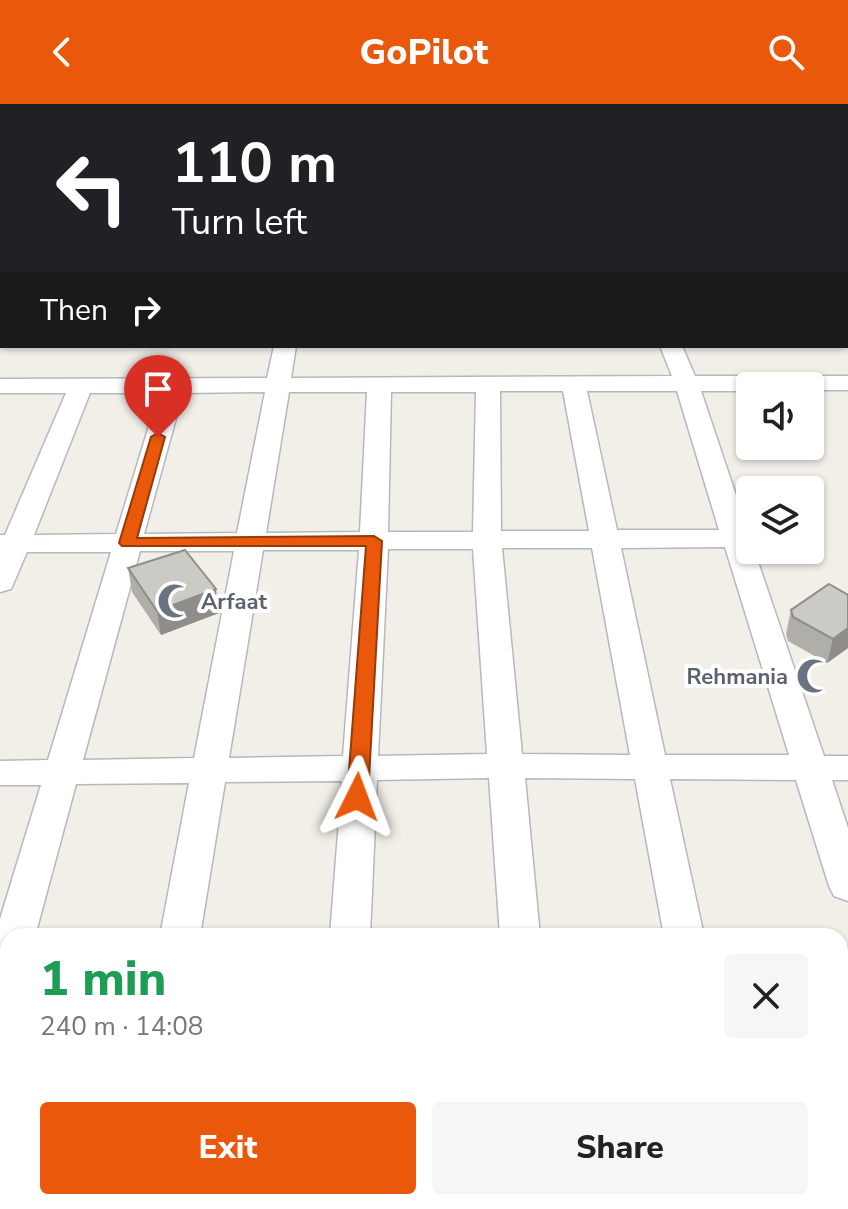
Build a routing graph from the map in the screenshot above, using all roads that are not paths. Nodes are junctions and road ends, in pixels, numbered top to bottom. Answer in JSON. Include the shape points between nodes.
{"nodes":[{"id":1,"x":285,"y":348,"type":"edge"},
{"id":2,"x":672,"y":348,"type":"edge"},
{"id":3,"x":848,"y":383,"type":"edge"},
{"id":4,"x":278,"y":384,"type":"junction"},
{"id":5,"x":81,"y":385,"type":"junction"},
{"id":6,"x":173,"y":385,"type":"junction"},
{"id":7,"x":379,"y":385,"type":"junction"},
{"id":8,"x":488,"y":385,"type":"junction"},
{"id":9,"x":574,"y":385,"type":"junction"},
{"id":10,"x":687,"y":385,"type":"junction"},
{"id":11,"x":0,"y":386,"type":"edge"},
{"id":12,"x":736,"y":538,"type":"joint"},
{"id":13,"x":605,"y":539,"type":"junction"},
{"id":14,"x":487,"y":540,"type":"junction"},
{"id":15,"x":374,"y":541,"type":"junction"},
{"id":16,"x":249,"y":542,"type":"junction"},
{"id":17,"x":128,"y":543,"type":"junction"},
{"id":18,"x":8,"y":544,"type":"edge"},
{"id":19,"x":744,"y":564,"type":"edge"},
{"id":20,"x":0,"y":583,"type":"edge"},
{"id":21,"x":508,"y":766,"type":"junction"},
{"id":22,"x":650,"y":767,"type":"junction"},
{"id":23,"x":811,"y":768,"type":"junction"},
{"id":24,"x":848,"y":768,"type":"edge"},
{"id":25,"x":359,"y":769,"type":"junction"},
{"id":26,"x":207,"y":772,"type":"junction"},
{"id":27,"x":0,"y":773,"type":"edge"},
{"id":28,"x":62,"y":773,"type":"junction"},
{"id":29,"x":848,"y":886,"type":"edge"},
{"id":30,"x":17,"y":928,"type":"edge"},
{"id":31,"x":181,"y":928,"type":"edge"},
{"id":32,"x":350,"y":928,"type":"edge"},
{"id":33,"x":519,"y":928,"type":"edge"},
{"id":34,"x":682,"y":928,"type":"edge"}],
"edges":[{"from":1,"to":4,"type":"street"},
{"from":2,"to":10,"type":"street"},
{"from":3,"to":10,"type":"street"},
{"from":4,"to":6,"type":"street"},
{"from":4,"to":7,"type":"street"},
{"from":4,"to":16,"type":"street"},
{"from":5,"to":6,"type":"street"},
{"from":5,"to":11,"type":"street"},
{"from":5,"to":18,"type":"street"},
{"from":6,"to":17,"type":"street"},
{"from":7,"to":8,"type":"street"},
{"from":7,"to":15,"type":"street"},
{"from":8,"to":9,"type":"street"},
{"from":8,"to":14,"type":"street"},
{"from":9,"to":10,"type":"street"},
{"from":9,"to":13,"type":"street"},
{"from":10,"to":12,"type":"street"},
{"from":12,"to":13,"type":"street"},
{"from":13,"to":14,"type":"street"},
{"from":13,"to":22,"type":"street"},
{"from":14,"to":15,"type":"street"},
{"from":14,"to":21,"type":"street"},
{"from":15,"to":16,"type":"street"},
{"from":15,"to":25,"type":"street"},
{"from":16,"to":17,"type":"street"},
{"from":16,"to":26,"type":"street"},
{"from":17,"to":18,"type":"street"},
{"from":17,"to":28,"type":"street"},
{"from":18,"to":20,"type":"street"},
{"from":19,"to":23,"type":"street"},
{"from":21,"to":22,"type":"street"},
{"from":21,"to":25,"type":"street"},
{"from":21,"to":33,"type":"street"},
{"from":22,"to":23,"type":"street"},
{"from":22,"to":34,"type":"street"},
{"from":23,"to":24,"type":"street"},
{"from":23,"to":29,"type":"street"},
{"from":25,"to":26,"type":"street"},
{"from":25,"to":32,"type":"street"},
{"from":26,"to":28,"type":"street"},
{"from":26,"to":31,"type":"street"},
{"from":27,"to":28,"type":"street"},
{"from":28,"to":30,"type":"street"}]}
